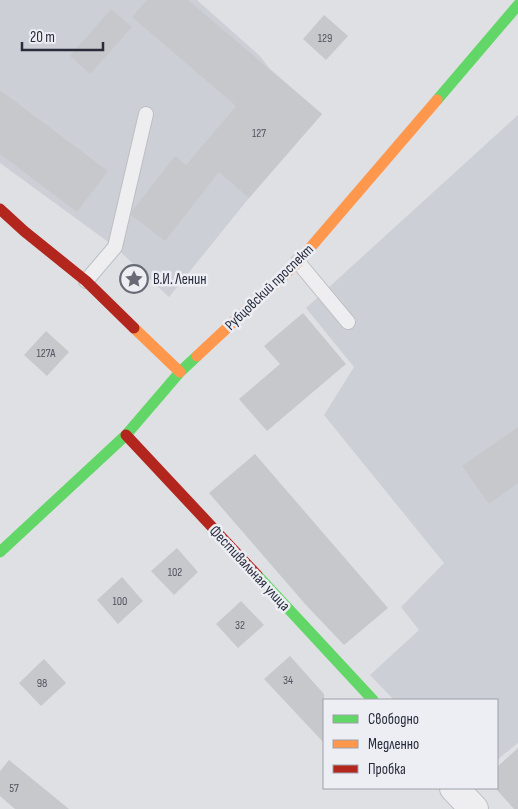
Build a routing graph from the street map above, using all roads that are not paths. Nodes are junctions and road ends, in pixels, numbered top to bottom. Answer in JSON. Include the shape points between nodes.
{"nodes":[{"id":1,"x":518,"y":5,"type":"edge"},
{"id":2,"x":146,"y":114,"type":"dead end"},
{"id":3,"x":0,"y":209,"type":"edge"},
{"id":4,"x":298,"y":262,"type":"junction"},
{"id":5,"x":86,"y":281,"type":"junction"},
{"id":6,"x":348,"y":322,"type":"dead end"},
{"id":7,"x":180,"y":372,"type":"junction"},
{"id":8,"x":126,"y":435,"type":"junction"},
{"id":9,"x":0,"y":552,"type":"edge"},
{"id":10,"x":372,"y":699,"type":"edge"},
{"id":11,"x":455,"y":789,"type":"edge"},
{"id":12,"x":474,"y":809,"type":"edge"}],
"edges":[{"from":1,"to":4,"type":"street","name":"Рубцовский проспект"},
{"from":2,"to":5,"type":"lane","via":[[115,247]]},
{"from":3,"to":5,"type":"street"},
{"from":4,"to":6,"type":"lane"},
{"from":4,"to":7,"type":"street","name":"Рубцовский проспект"},
{"from":5,"to":7,"type":"street"},
{"from":7,"to":8,"type":"street","name":"Рубцовский проспект"},
{"from":8,"to":9,"type":"street","name":"Рубцовский проспект"},
{"from":8,"to":10,"type":"street","name":"Фестивальная улица"},
{"from":11,"to":12,"type":"street"}]}
